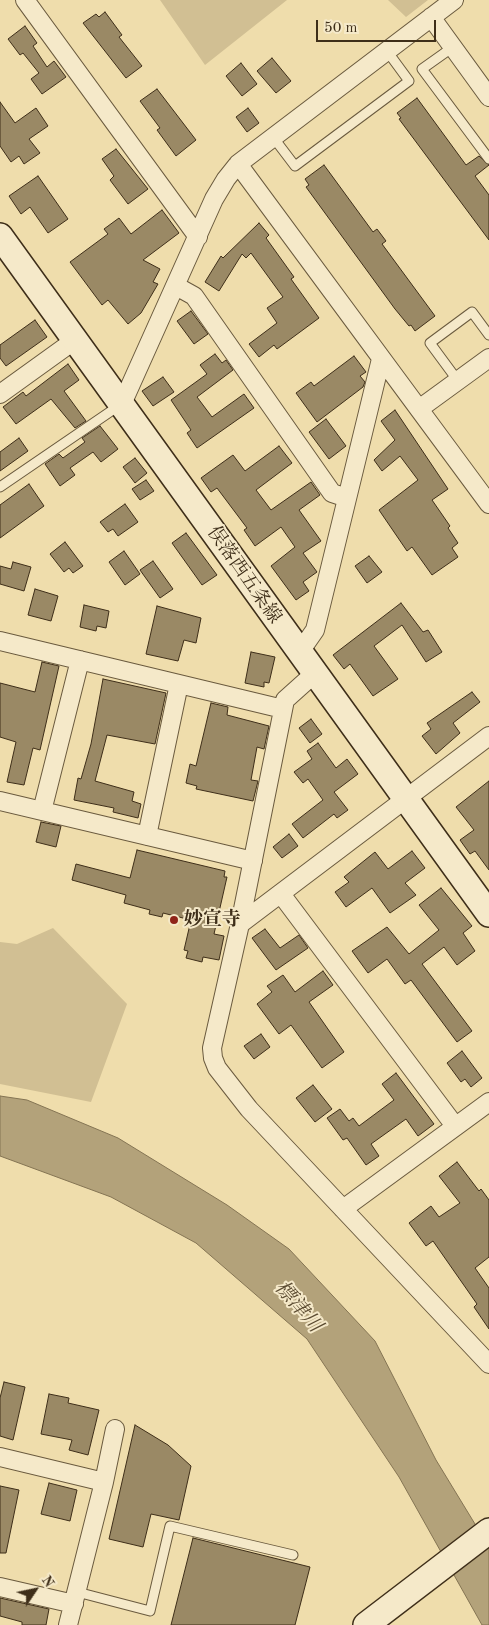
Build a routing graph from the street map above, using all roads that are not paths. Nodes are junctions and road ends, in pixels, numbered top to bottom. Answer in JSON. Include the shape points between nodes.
{"nodes":[{"id":1,"x":25,"y":0,"type":"edge"},
{"id":2,"x":454,"y":0,"type":"edge"},
{"id":3,"x":431,"y":17,"type":"junction"},
{"id":4,"x":453,"y":47,"type":"junction"},
{"id":5,"x":387,"y":51,"type":"junction"},
{"id":6,"x":489,"y":97,"type":"edge"},
{"id":7,"x":274,"y":137,"type":"junction"},
{"id":8,"x":489,"y":159,"type":"edge"},
{"id":9,"x":238,"y":164,"type":"junction"},
{"id":10,"x":0,"y":236,"type":"edge"},
{"id":11,"x":198,"y":236,"type":"junction"},
{"id":12,"x":176,"y":286,"type":"junction"},
{"id":13,"x":489,"y":335,"type":"edge"},
{"id":14,"x":75,"y":340,"type":"junction"},
{"id":15,"x":489,"y":358,"type":"edge"},
{"id":16,"x":381,"y":359,"type":"junction"},
{"id":17,"x":458,"y":381,"type":"junction"},
{"id":18,"x":0,"y":394,"type":"edge"},
{"id":19,"x":122,"y":404,"type":"junction"},
{"id":20,"x":419,"y":409,"type":"junction"},
{"id":21,"x":0,"y":486,"type":"edge"},
{"id":22,"x":347,"y":498,"type":"junction"},
{"id":23,"x":489,"y":504,"type":"edge"},
{"id":24,"x":0,"y":641,"type":"edge"},
{"id":25,"x":299,"y":653,"type":"junction"},
{"id":26,"x":80,"y":660,"type":"junction"},
{"id":27,"x":314,"y":674,"type":"junction"},
{"id":28,"x":179,"y":684,"type":"junction"},
{"id":29,"x":283,"y":709,"type":"junction"},
{"id":30,"x":489,"y":736,"type":"edge"},
{"id":31,"x":406,"y":798,"type":"junction"},
{"id":32,"x":0,"y":801,"type":"edge"},
{"id":33,"x":42,"y":811,"type":"junction"},
{"id":34,"x":147,"y":836,"type":"junction"},
{"id":35,"x":252,"y":861,"type":"junction"},
{"id":36,"x":281,"y":894,"type":"junction"},
{"id":37,"x":489,"y":914,"type":"edge"},
{"id":38,"x":240,"y":924,"type":"junction"},
{"id":39,"x":489,"y":1102,"type":"edge"},
{"id":40,"x":455,"y":1126,"type":"junction"},
{"id":41,"x":343,"y":1208,"type":"junction"},
{"id":42,"x":489,"y":1364,"type":"edge"},
{"id":43,"x":115,"y":1429,"type":"dead end"},
{"id":44,"x":0,"y":1457,"type":"edge"},
{"id":45,"x":104,"y":1482,"type":"junction"},
{"id":46,"x":489,"y":1531,"type":"edge"},
{"id":47,"x":293,"y":1555,"type":"dead end"},
{"id":48,"x":0,"y":1587,"type":"edge"},
{"id":49,"x":75,"y":1598,"type":"junction"},
{"id":50,"x":68,"y":1625,"type":"edge"},
{"id":51,"x":366,"y":1625,"type":"edge"}],
"edges":[{"from":1,"to":11,"type":"street"},
{"from":2,"to":3,"type":"street"},
{"from":3,"to":4,"type":"street"},
{"from":3,"to":5,"type":"street"},
{"from":4,"to":6,"type":"street"},
{"from":4,"to":8,"type":"lane","via":[[422,69]]},
{"from":5,"to":7,"type":"street"},
{"from":5,"to":7,"type":"lane","via":[[409,80],[402,86],[295,166]]},
{"from":7,"to":9,"type":"street"},
{"from":9,"to":11,"type":"street","via":[[214,199]]},
{"from":9,"to":16,"type":"street"},
{"from":10,"to":14,"type":"main road","name":"俣落西五条線"},
{"from":11,"to":12,"type":"street"},
{"from":12,"to":19,"type":"street"},
{"from":12,"to":22,"type":"street","via":[[194,296],[332,493]]},
{"from":13,"to":17,"type":"lane","via":[[472,312],[430,343]]},
{"from":14,"to":18,"type":"street"},
{"from":14,"to":19,"type":"main road","name":"俣落西五条線"},
{"from":15,"to":17,"type":"street"},
{"from":16,"to":20,"type":"street"},
{"from":16,"to":22,"type":"street"},
{"from":17,"to":20,"type":"street"},
{"from":19,"to":21,"type":"lane"},
{"from":19,"to":25,"type":"main road","name":"俣落西五条線"},
{"from":20,"to":23,"type":"street"},
{"from":22,"to":25,"type":"street","via":[[315,630]]},
{"from":24,"to":26,"type":"street"},
{"from":25,"to":27,"type":"main road","name":"俣落西五条線"},
{"from":26,"to":28,"type":"street"},
{"from":26,"to":33,"type":"street"},
{"from":27,"to":29,"type":"street","via":[[285,700]]},
{"from":27,"to":31,"type":"main road","name":"俣落西五条線"},
{"from":28,"to":29,"type":"street"},
{"from":28,"to":34,"type":"street"},
{"from":29,"to":35,"type":"street"},
{"from":30,"to":31,"type":"street"},
{"from":31,"to":36,"type":"street"},
{"from":31,"to":37,"type":"main road","name":"俣落西五条線"},
{"from":32,"to":33,"type":"street"},
{"from":33,"to":34,"type":"street"},
{"from":34,"to":35,"type":"street"},
{"from":35,"to":38,"type":"street"},
{"from":36,"to":38,"type":"street"},
{"from":36,"to":40,"type":"street"},
{"from":38,"to":41,"type":"street","via":[[212,1058],[249,1109]]},
{"from":39,"to":40,"type":"street"},
{"from":40,"to":41,"type":"street"},
{"from":41,"to":42,"type":"street","via":[[388,1260]]},
{"from":43,"to":45,"type":"street"},
{"from":44,"to":45,"type":"street"},
{"from":45,"to":49,"type":"street"},
{"from":46,"to":51,"type":"main road"},
{"from":47,"to":49,"type":"lane","via":[[170,1526],[150,1611]]},
{"from":48,"to":49,"type":"street"},
{"from":49,"to":50,"type":"street"}]}
